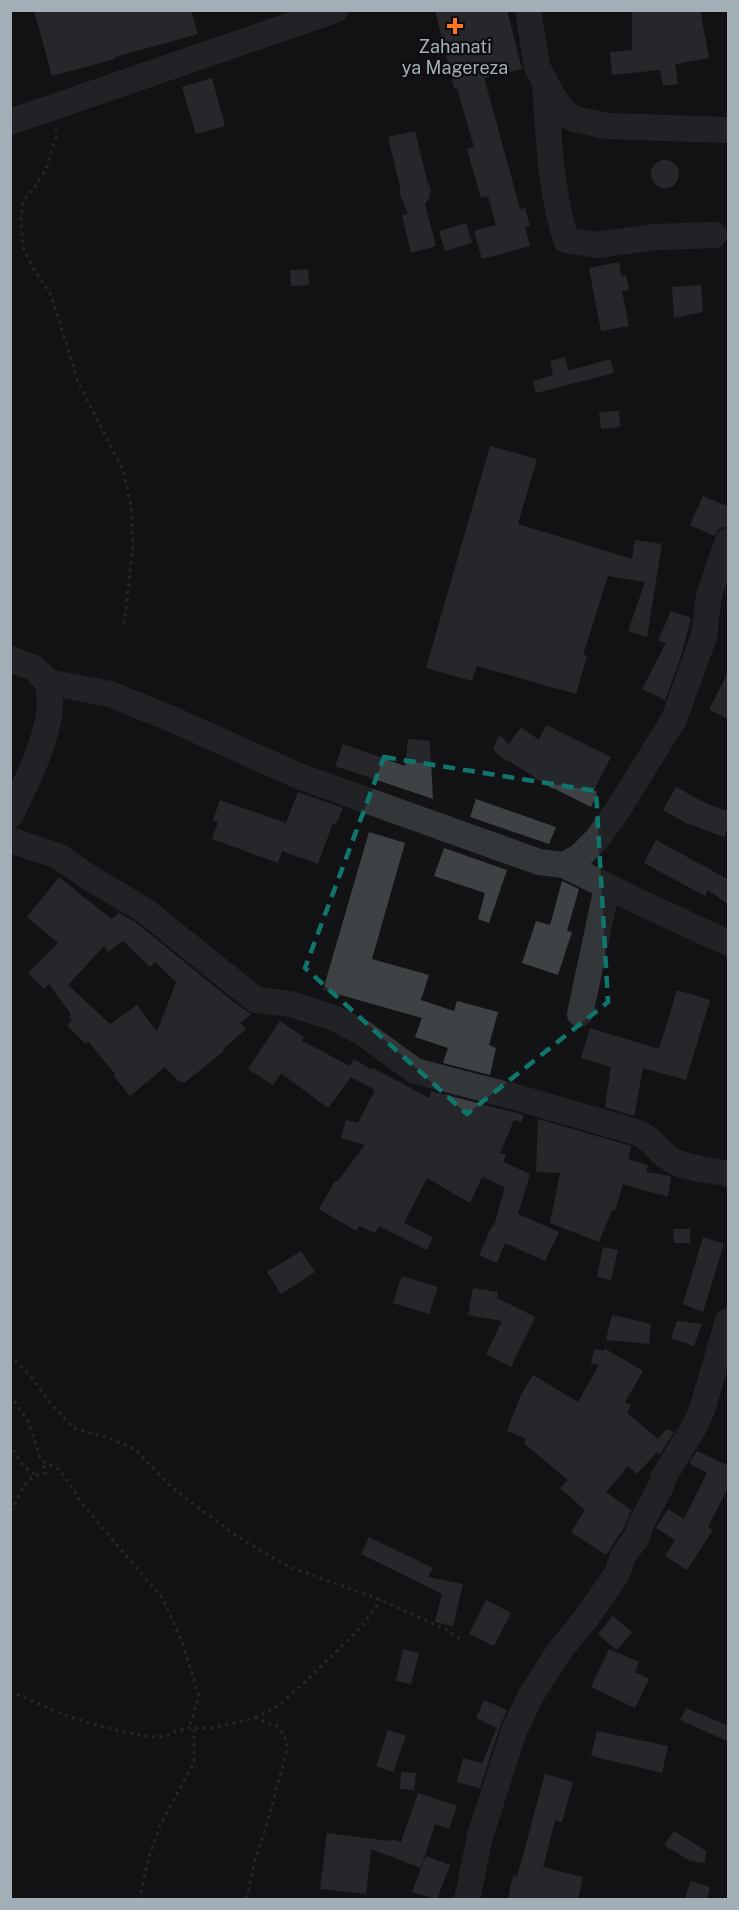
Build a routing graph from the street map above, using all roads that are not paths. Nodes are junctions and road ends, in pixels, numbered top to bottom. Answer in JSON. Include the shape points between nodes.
{"nodes":[{"id":1,"x":335,"y":10,"type":"edge"},
{"id":2,"x":528,"y":10,"type":"edge"},
{"id":3,"x":546,"y":83,"type":"junction"},
{"id":4,"x":10,"y":122,"type":"edge"},
{"id":5,"x":729,"y":130,"type":"edge"},
{"id":6,"x":714,"y":236,"type":"dead end"},
{"id":7,"x":729,"y":541,"type":"edge"},
{"id":8,"x":10,"y":658,"type":"edge"},
{"id":9,"x":48,"y":682,"type":"junction"},
{"id":10,"x":10,"y":816,"type":"edge"},
{"id":11,"x":10,"y":840,"type":"edge"},
{"id":12,"x":564,"y":865,"type":"junction"},
{"id":13,"x":607,"y":886,"type":"junction"},
{"id":14,"x":729,"y":943,"type":"edge"},
{"id":15,"x":580,"y":1014,"type":"dead end"},
{"id":16,"x":729,"y":1174,"type":"edge"},
{"id":17,"x":729,"y":1320,"type":"edge"},
{"id":18,"x":467,"y":1899,"type":"edge"}],
"edges":[{"from":1,"to":4,"type":"street"},
{"from":2,"to":3,"type":"street","via":[[537,67]]},
{"from":3,"to":5,"type":"street","via":[[565,113],[574,119],[607,126]]},
{"from":3,"to":6,"type":"street","via":[[551,152],[566,240],[596,245],[655,237]]},
{"from":7,"to":12,"type":"street","via":[[709,595],[704,636],[674,719],[597,839]]},
{"from":8,"to":9,"type":"street","via":[[34,668]]},
{"from":9,"to":10,"type":"street","via":[[46,731]]},
{"from":9,"to":12,"type":"street","via":[[110,694],[296,774],[539,862]]},
{"from":11,"to":16,"type":"street","via":[[58,856],[144,909],[256,1000],[291,1004],[334,1018],[415,1071],[636,1132],[647,1136],[672,1160]]},
{"from":12,"to":13,"type":"street"},
{"from":13,"to":14,"type":"street"},
{"from":13,"to":15,"type":"street"},
{"from":17,"to":18,"type":"street","via":[[702,1410],[663,1478],[637,1537],[623,1556],[617,1574],[530,1697],[514,1731],[480,1836]]}]}
